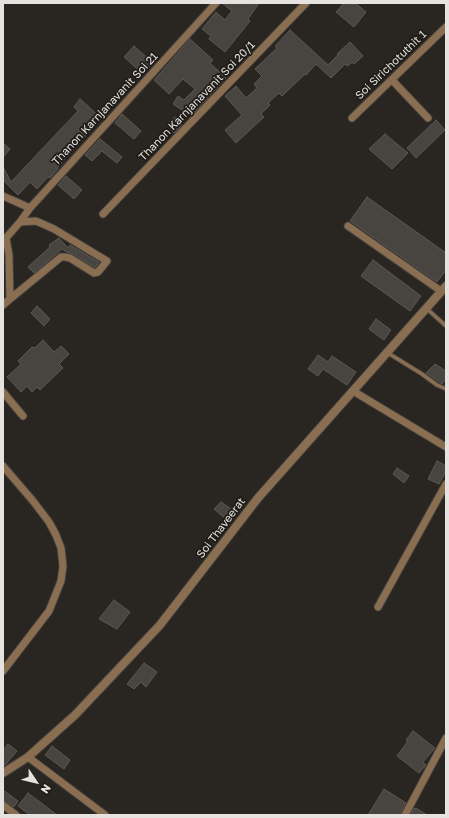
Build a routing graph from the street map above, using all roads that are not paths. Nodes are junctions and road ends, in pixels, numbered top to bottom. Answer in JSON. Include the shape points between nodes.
{"nodes":[{"id":1,"x":216,"y":3,"type":"edge"},
{"id":2,"x":306,"y":3,"type":"edge"},
{"id":3,"x":446,"y":27,"type":"edge"},
{"id":4,"x":392,"y":80,"type":"junction"},
{"id":5,"x":352,"y":118,"type":"dead end"},
{"id":6,"x":428,"y":118,"type":"dead end"},
{"id":7,"x":3,"y":196,"type":"edge"},
{"id":8,"x":30,"y":208,"type":"junction"},
{"id":9,"x":103,"y":214,"type":"dead end"},
{"id":10,"x":20,"y":222,"type":"junction"},
{"id":11,"x":348,"y":226,"type":"dead end"},
{"id":12,"x":4,"y":238,"type":"edge"},
{"id":13,"x":443,"y":289,"type":"edge"},
{"id":14,"x":10,"y":299,"type":"junction"},
{"id":15,"x":3,"y":305,"type":"edge"},
{"id":16,"x":426,"y":308,"type":"junction"},
{"id":17,"x":446,"y":326,"type":"edge"},
{"id":18,"x":388,"y":352,"type":"junction"},
{"id":19,"x":446,"y":389,"type":"edge"},
{"id":20,"x":353,"y":391,"type":"junction"},
{"id":21,"x":3,"y":392,"type":"edge"},
{"id":22,"x":23,"y":416,"type":"dead end"},
{"id":23,"x":446,"y":447,"type":"edge"},
{"id":24,"x":3,"y":466,"type":"edge"},
{"id":25,"x":446,"y":484,"type":"edge"},
{"id":26,"x":378,"y":606,"type":"dead end"},
{"id":27,"x":3,"y":671,"type":"edge"},
{"id":28,"x":446,"y":738,"type":"edge"},
{"id":29,"x":28,"y":757,"type":"junction"},
{"id":30,"x":3,"y":773,"type":"edge"},
{"id":31,"x":3,"y":805,"type":"edge"},
{"id":32,"x":16,"y":815,"type":"edge"},
{"id":33,"x":105,"y":815,"type":"edge"},
{"id":34,"x":405,"y":815,"type":"edge"}],
"edges":[{"from":1,"to":8,"type":"street","name":"Thanon Karnjanavanit Soi 21"},
{"from":2,"to":9,"type":"street","name":"Thanon Karnjanavanit Soi 20/1"},
{"from":3,"to":4,"type":"street","name":"Soi Sirichotuthit 1"},
{"from":4,"to":5,"type":"street","name":"Soi Sirichotuthit 1"},
{"from":4,"to":6,"type":"street"},
{"from":7,"to":8,"type":"street"},
{"from":8,"to":10,"type":"street","name":"Thanon Karnjanavanit Soi 21"},
{"from":10,"to":12,"type":"street","name":"Thanon Karnjanavanit Soi 21"},
{"from":10,"to":14,"type":"street","via":[[46,224],[107,261],[94,273],[70,258],[61,257]]},
{"from":11,"to":13,"type":"street"},
{"from":12,"to":14,"type":"street","via":[[8,255]]},
{"from":13,"to":16,"type":"street","name":"Soi Thaveerat"},
{"from":14,"to":15,"type":"street"},
{"from":16,"to":17,"type":"lane"},
{"from":16,"to":18,"type":"street","name":"Soi Thaveerat"},
{"from":18,"to":19,"type":"lane"},
{"from":18,"to":20,"type":"street","name":"Soi Thaveerat"},
{"from":20,"to":23,"type":"street"},
{"from":20,"to":29,"type":"street","name":"Soi Thaveerat","via":[[258,498],[160,625],[74,715]]},
{"from":21,"to":22,"type":"street"},
{"from":24,"to":27,"type":"street","via":[[49,522],[61,548],[63,566],[59,588],[49,611]]},
{"from":25,"to":26,"type":"street"},
{"from":28,"to":34,"type":"street"},
{"from":29,"to":30,"type":"street","name":"Soi Thaveerat"},
{"from":29,"to":33,"type":"street"},
{"from":31,"to":32,"type":"street"}]}
